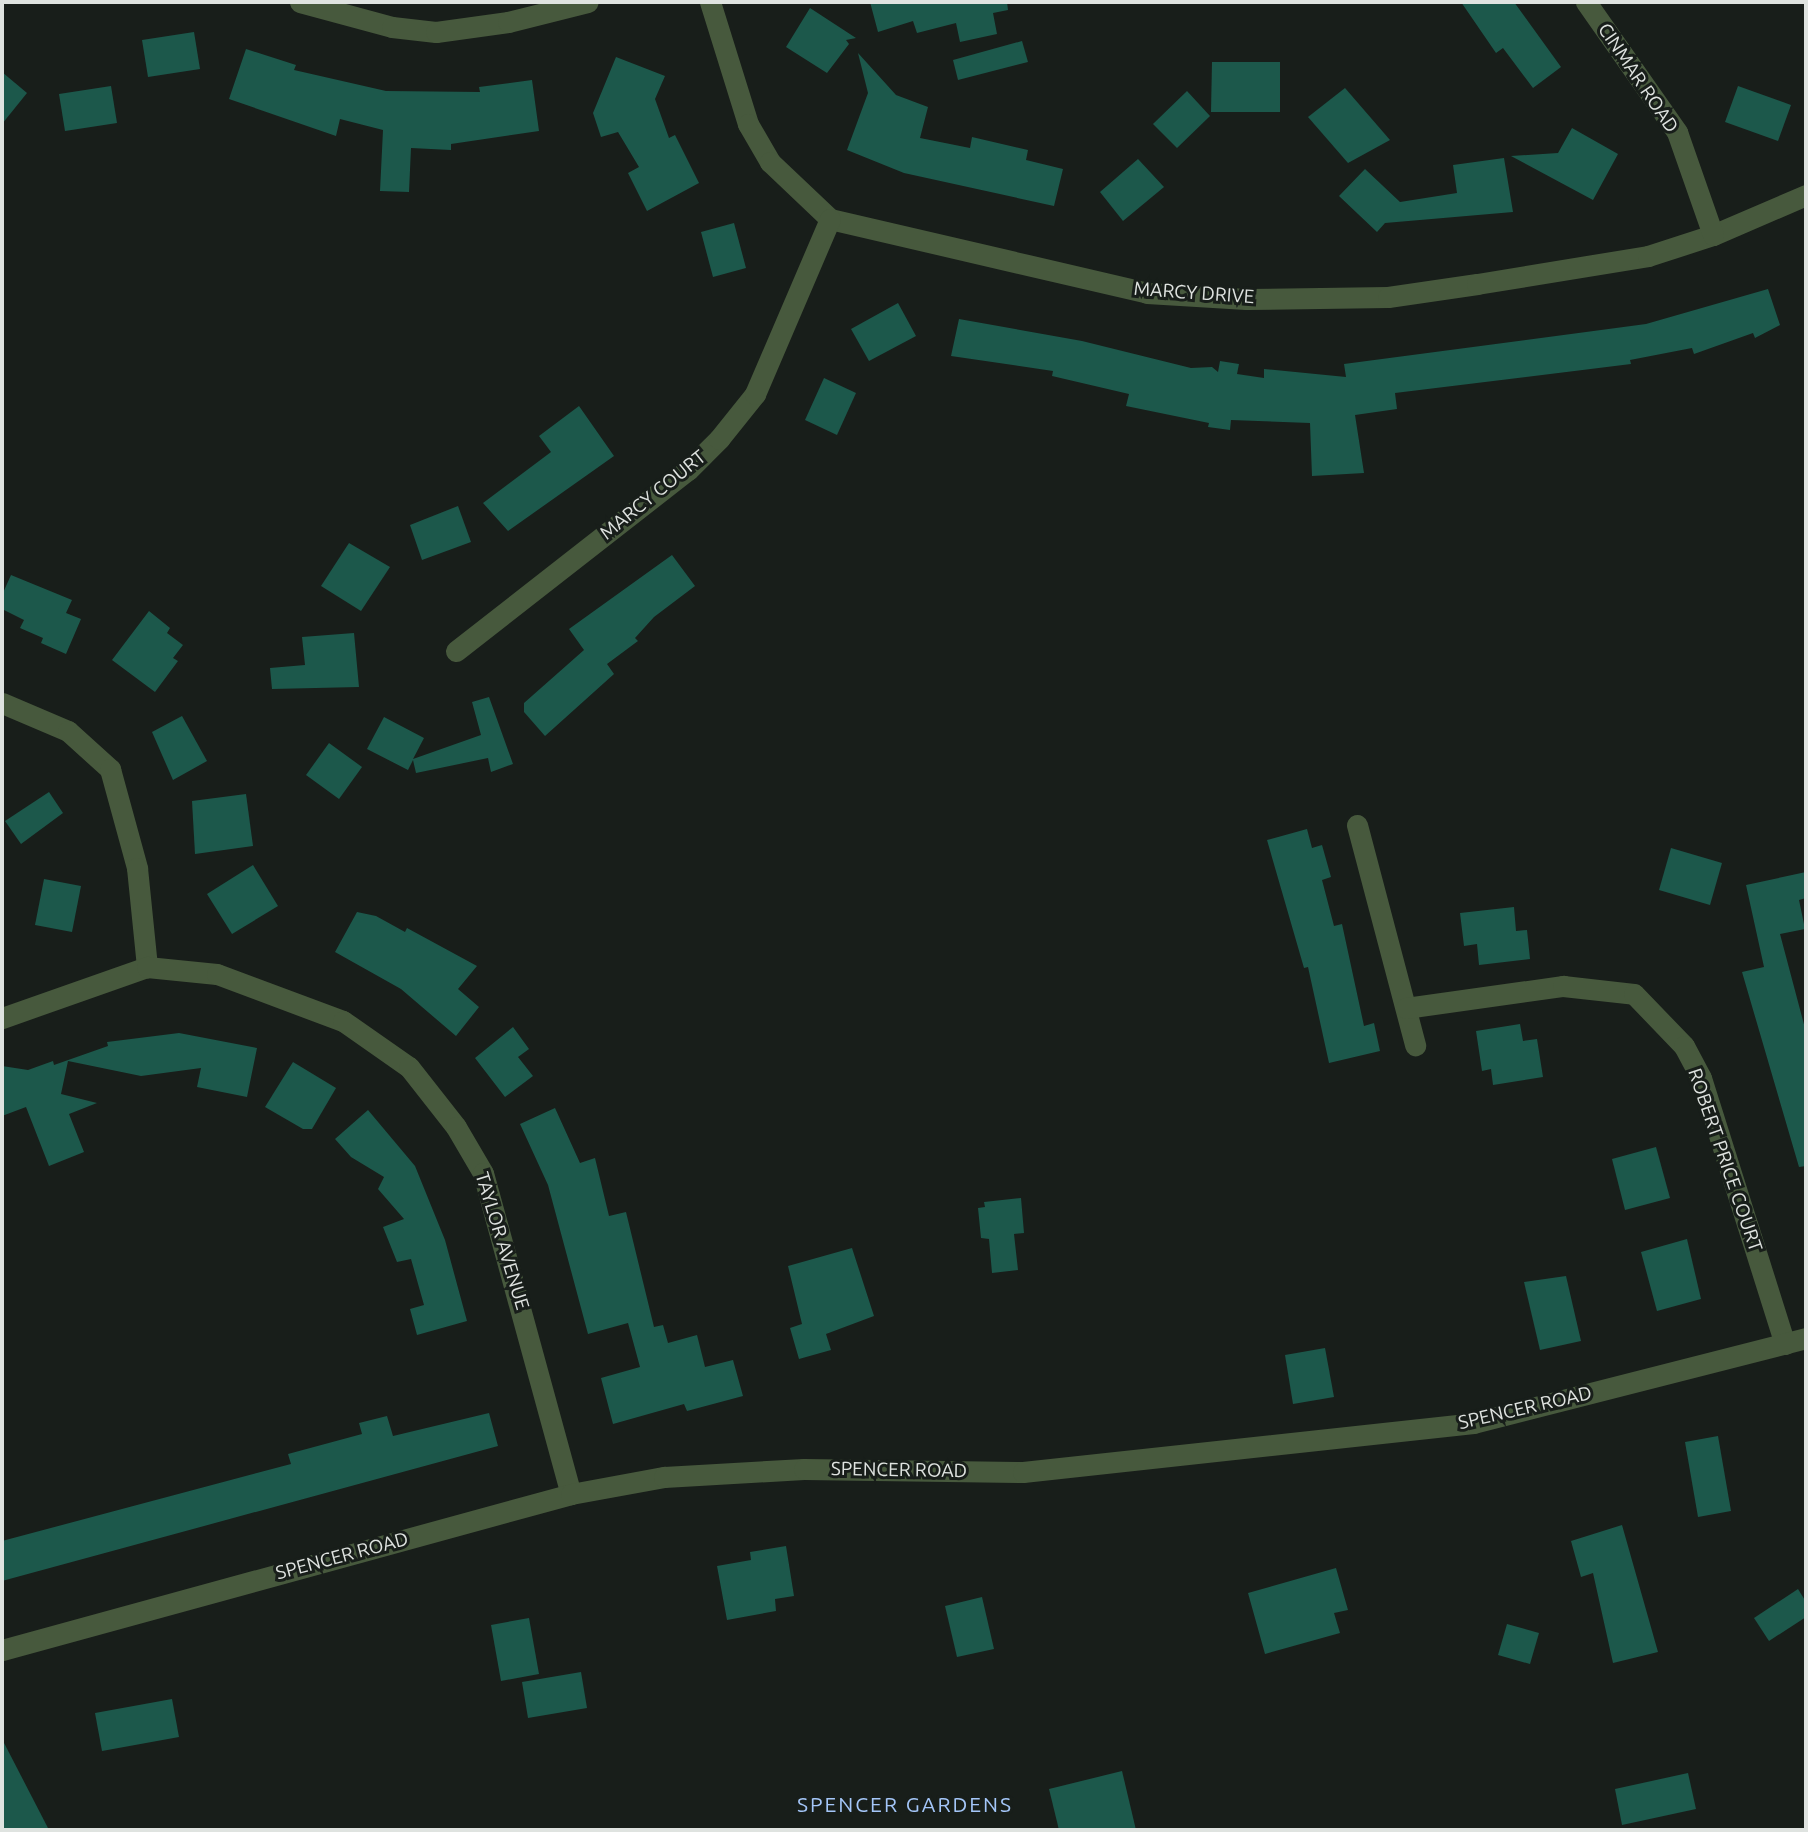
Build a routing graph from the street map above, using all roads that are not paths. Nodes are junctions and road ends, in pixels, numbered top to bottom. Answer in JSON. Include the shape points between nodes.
{"nodes":[{"id":1,"x":300,"y":2,"type":"edge"},
{"id":2,"x":588,"y":2,"type":"edge"},
{"id":3,"x":710,"y":2,"type":"edge"},
{"id":4,"x":1586,"y":2,"type":"edge"},
{"id":5,"x":1806,"y":195,"type":"edge"},
{"id":6,"x":830,"y":219,"type":"junction"},
{"id":7,"x":1713,"y":235,"type":"junction"},
{"id":8,"x":456,"y":651,"type":"dead end"},
{"id":9,"x":2,"y":703,"type":"edge"},
{"id":10,"x":1357,"y":825,"type":"dead end"},
{"id":11,"x":147,"y":967,"type":"junction"},
{"id":12,"x":1406,"y":1008,"type":"junction"},
{"id":13,"x":2,"y":1018,"type":"edge"},
{"id":14,"x":1415,"y":1045,"type":"dead end"},
{"id":15,"x":1806,"y":1338,"type":"edge"},
{"id":16,"x":1786,"y":1344,"type":"junction"},
{"id":17,"x":570,"y":1494,"type":"junction"},
{"id":18,"x":2,"y":1650,"type":"edge"}],
"edges":[{"from":1,"to":2,"type":"street","via":[[393,27],[436,32],[508,22]]},
{"from":3,"to":6,"type":"street","via":[[748,124],[770,162]]},
{"from":4,"to":7,"type":"street","name":"CINMAR ROAD","via":[[1677,132]]},
{"from":5,"to":7,"type":"street","name":"MARCY DRIVE"},
{"from":6,"to":7,"type":"street","name":"MARCY DRIVE","via":[[1147,293],[1247,299],[1388,297],[1648,256]]},
{"from":6,"to":8,"type":"street","name":"MARCY COURT","via":[[755,394],[719,439],[688,470]]},
{"from":9,"to":11,"type":"street","via":[[68,731],[110,769],[137,868]]},
{"from":10,"to":12,"type":"street"},
{"from":11,"to":13,"type":"street","name":"TAYLOR AVENUE"},
{"from":11,"to":17,"type":"street","name":"TAYLOR AVENUE","via":[[217,974],[271,990],[343,1021],[409,1067],[456,1127],[483,1173]]},
{"from":12,"to":14,"type":"street"},
{"from":12,"to":16,"type":"street","name":"ROBERT PRICE COURT","via":[[1563,986],[1634,994],[1684,1046],[1701,1078]]},
{"from":15,"to":16,"type":"street","name":"SPENCER ROAD"},
{"from":16,"to":17,"type":"street","name":"SPENCER ROAD","via":[[1473,1423],[1023,1472],[804,1469],[664,1477]]},
{"from":17,"to":18,"type":"street","name":"SPENCER ROAD"}]}
